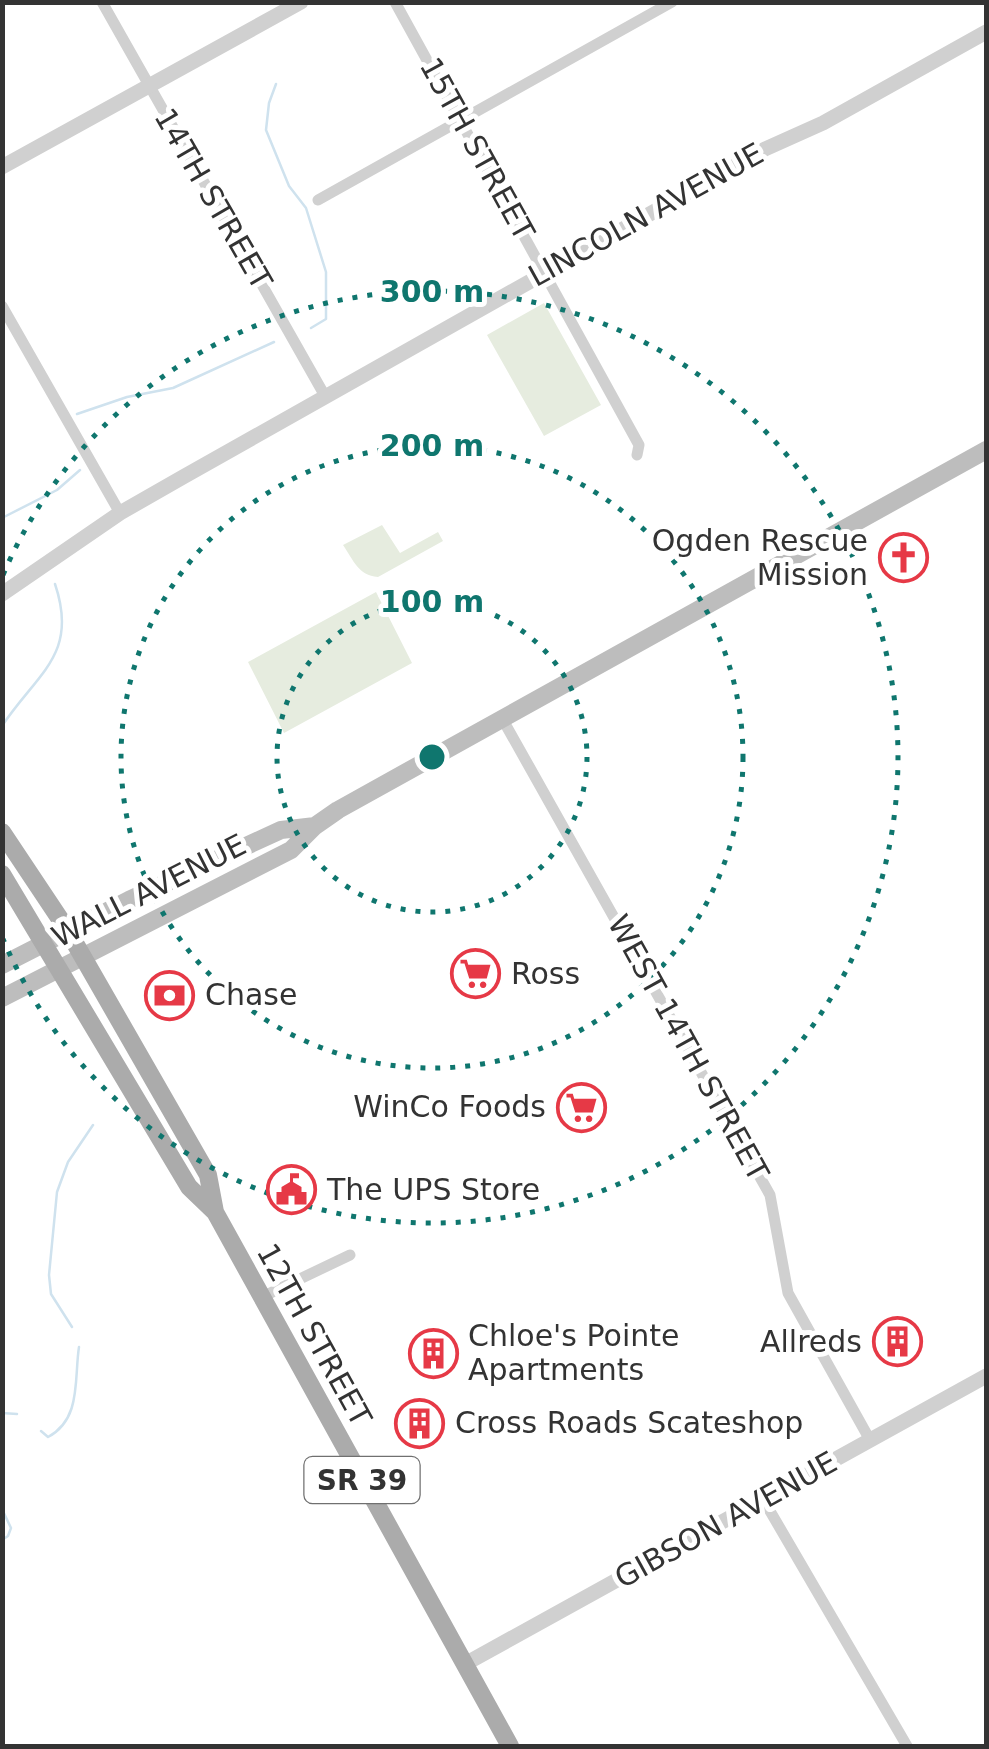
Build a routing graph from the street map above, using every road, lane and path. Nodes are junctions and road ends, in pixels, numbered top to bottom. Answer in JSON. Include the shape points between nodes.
{"nodes":[{"id":1,"x":102,"y":2,"type":"edge"},
{"id":2,"x":301,"y":2,"type":"edge"},
{"id":3,"x":395,"y":2,"type":"edge"},
{"id":4,"x":672,"y":2,"type":"edge"},
{"id":5,"x":986,"y":32,"type":"edge"},
{"id":6,"x":149,"y":87,"type":"junction"},
{"id":7,"x":462,"y":120,"type":"junction"},
{"id":8,"x":2,"y":168,"type":"edge"},
{"id":9,"x":318,"y":200,"type":"dead end"},
{"id":10,"x":545,"y":272,"type":"junction"},
{"id":11,"x":2,"y":306,"type":"edge"},
{"id":12,"x":325,"y":396,"type":"junction"},
{"id":13,"x":986,"y":450,"type":"edge"},
{"id":14,"x":637,"y":456,"type":"dead end"},
{"id":15,"x":120,"y":513,"type":"junction"},
{"id":16,"x":2,"y":594,"type":"edge"},
{"id":17,"x":503,"y":720,"type":"junction"},
{"id":18,"x":314,"y":826,"type":"junction"},
{"id":19,"x":2,"y":832,"type":"edge"},
{"id":20,"x":2,"y":874,"type":"edge"},
{"id":21,"x":68,"y":932,"type":"junction"},
{"id":22,"x":46,"y":943,"type":"junction"},
{"id":23,"x":82,"y":956,"type":"junction"},
{"id":24,"x":2,"y":965,"type":"edge"},
{"id":25,"x":60,"y":968,"type":"junction"},
{"id":26,"x":2,"y":998,"type":"edge"},
{"id":27,"x":215,"y":1212,"type":"junction"},
{"id":28,"x":350,"y":1254,"type":"dead end"},
{"id":29,"x":262,"y":1297,"type":"junction"},
{"id":30,"x":986,"y":1376,"type":"edge"},
{"id":31,"x":870,"y":1440,"type":"junction"},
{"id":32,"x":763,"y":1499,"type":"junction"},
{"id":33,"x":465,"y":1664,"type":"junction"},
{"id":34,"x":510,"y":1746,"type":"edge"},
{"id":35,"x":907,"y":1746,"type":"edge"}],
"edges":[{"from":1,"to":6,"type":"street","name":"14TH STREET"},
{"from":2,"to":6,"type":"street"},
{"from":3,"to":7,"type":"street","name":"15TH STREET"},
{"from":4,"to":7,"type":"street"},
{"from":5,"to":10,"type":"street","name":"LINCOLN AVENUE"},
{"from":6,"to":8,"type":"street"},
{"from":6,"to":12,"type":"street","name":"14TH STREET"},
{"from":7,"to":9,"type":"street"},
{"from":7,"to":10,"type":"street","name":"15TH STREET"},
{"from":10,"to":12,"type":"street","name":"LINCOLN AVENUE"},
{"from":10,"to":14,"type":"street","name":"15TH STREET","via":[[639,445]]},
{"from":11,"to":15,"type":"street"},
{"from":12,"to":15,"type":"street","name":"LINCOLN AVENUE"},
{"from":13,"to":17,"type":"main road","name":"WALL AVENUE"},
{"from":15,"to":16,"type":"street","name":"LINCOLN AVENUE"},
{"from":17,"to":18,"type":"main road","name":"WALL AVENUE"},
{"from":17,"to":31,"type":"street","name":"WEST 14TH STREET","via":[[770,1195],[788,1292]]},
{"from":18,"to":21,"type":"main road","name":"WALL AVENUE","via":[[281,830]]},
{"from":18,"to":23,"type":"main road","name":"WALL AVENUE","via":[[291,850]]},
{"from":19,"to":21,"type":"main road","name":"12TH STREET","number":"SR 39"},
{"from":20,"to":22,"type":"main road","name":"12TH STREET","number":"SR 39"},
{"from":21,"to":22,"type":"main road","name":"WALL AVENUE"},
{"from":21,"to":23,"type":"main road","name":"12TH STREET","number":"SR 39"},
{"from":22,"to":24,"type":"main road","name":"WALL AVENUE"},
{"from":22,"to":25,"type":"main road","name":"12TH STREET","number":"SR 39"},
{"from":23,"to":25,"type":"main road","name":"WALL AVENUE"},
{"from":23,"to":27,"type":"main road","name":"12TH STREET","number":"SR 39","via":[[208,1174]]},
{"from":25,"to":26,"type":"main road","name":"WALL AVENUE"},
{"from":25,"to":27,"type":"main road","name":"12TH STREET","number":"SR 39","via":[[189,1187]]},
{"from":27,"to":29,"type":"main road","name":"12TH STREET","number":"SR 39"},
{"from":28,"to":29,"type":"street"},
{"from":29,"to":33,"type":"main road","name":"12TH STREET","number":"SR 39"},
{"from":30,"to":31,"type":"street","name":"GIBSON AVENUE"},
{"from":31,"to":32,"type":"street","name":"GIBSON AVENUE"},
{"from":32,"to":33,"type":"street","name":"GIBSON AVENUE"},
{"from":32,"to":35,"type":"street"},
{"from":33,"to":34,"type":"main road","name":"12TH STREET","number":"SR 39"}]}
